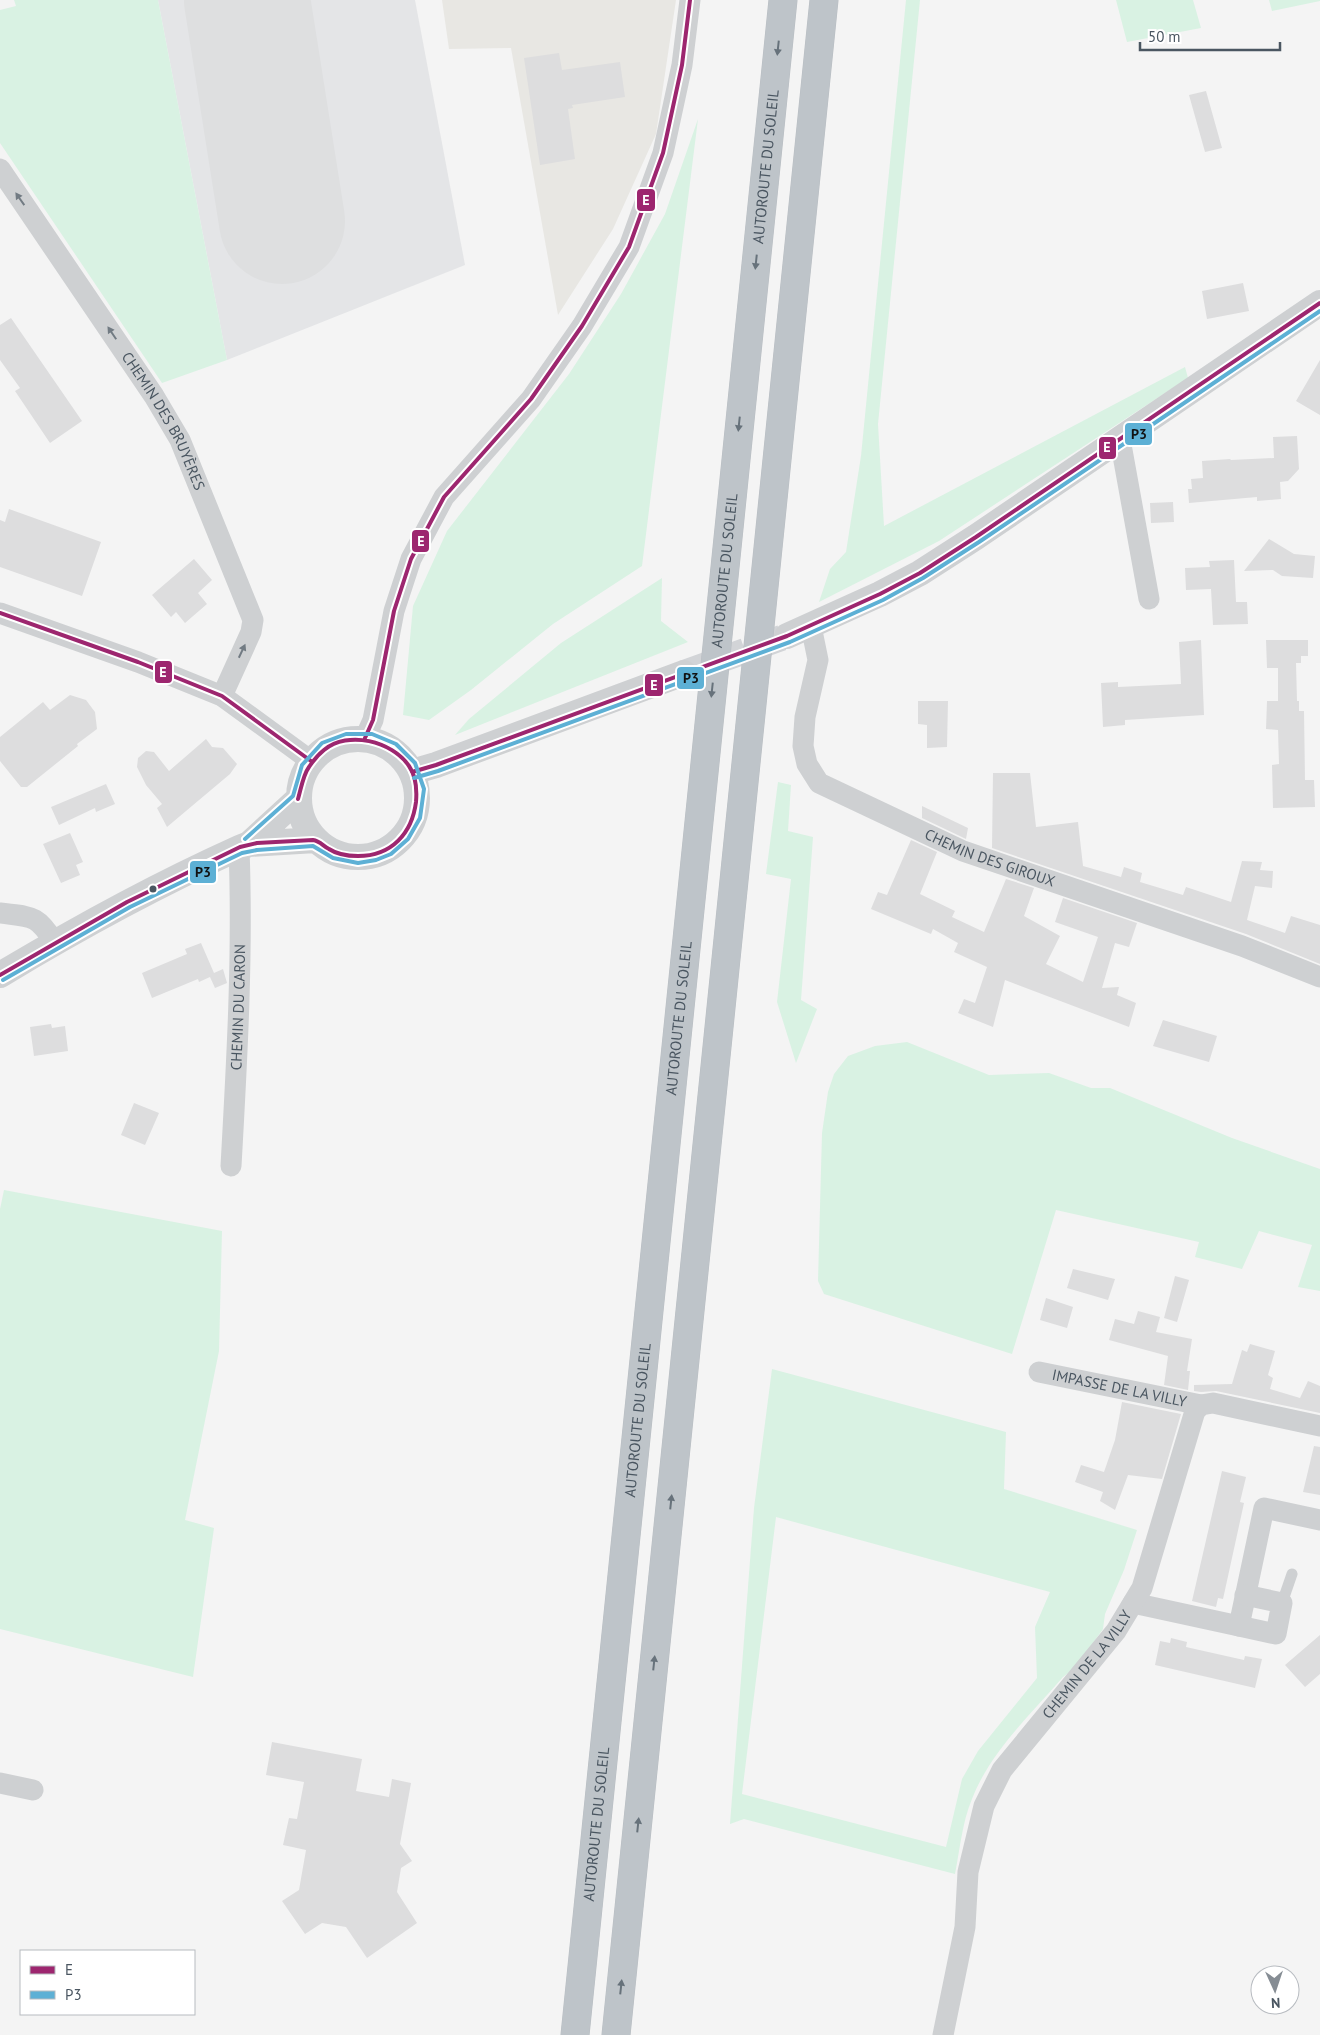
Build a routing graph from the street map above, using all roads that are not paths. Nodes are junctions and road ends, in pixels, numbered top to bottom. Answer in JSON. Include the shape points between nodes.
{"nodes":[{"id":1,"x":690,"y":0,"type":"edge"},
{"id":2,"x":783,"y":0,"type":"edge"},
{"id":3,"x":824,"y":0,"type":"edge"},
{"id":4,"x":0,"y":169,"type":"edge"},
{"id":5,"x":1320,"y":303,"type":"edge"},
{"id":6,"x":1120,"y":439,"type":"junction"},
{"id":7,"x":1148,"y":599,"type":"dead end"},
{"id":8,"x":0,"y":613,"type":"edge"},
{"id":9,"x":811,"y":626,"type":"junction"},
{"id":10,"x":787,"y":636,"type":"tunnel mouth"},
{"id":11,"x":684,"y":673,"type":"tunnel mouth"},
{"id":12,"x":222,"y":696,"type":"junction"},
{"id":13,"x":365,"y":738,"type":"junction"},
{"id":14,"x":311,"y":761,"type":"junction"},
{"id":15,"x":412,"y":772,"type":"junction"},
{"id":16,"x":298,"y":799,"type":"junction"},
{"id":17,"x":316,"y":840,"type":"junction"},
{"id":18,"x":244,"y":846,"type":"junction"},
{"id":19,"x":0,"y":913,"type":"edge"},
{"id":20,"x":54,"y":942,"type":"junction"},
{"id":21,"x":0,"y":974,"type":"edge"},
{"id":22,"x":1320,"y":977,"type":"edge"},
{"id":23,"x":231,"y":1166,"type":"dead end"},
{"id":24,"x":1039,"y":1372,"type":"dead end"},
{"id":25,"x":1201,"y":1405,"type":"junction"},
{"id":26,"x":1320,"y":1426,"type":"edge"},
{"id":27,"x":1320,"y":1520,"type":"edge"},
{"id":28,"x":1292,"y":1574,"type":"dead end"},
{"id":29,"x":1245,"y":1595,"type":"junction"},
{"id":30,"x":1133,"y":1603,"type":"junction"},
{"id":31,"x":1282,"y":1603,"type":"junction"},
{"id":32,"x":1239,"y":1626,"type":"junction"},
{"id":33,"x":0,"y":1783,"type":"edge"},
{"id":34,"x":33,"y":1790,"type":"dead end"},
{"id":35,"x":575,"y":2035,"type":"edge"},
{"id":36,"x":616,"y":2035,"type":"edge"},
{"id":37,"x":943,"y":2035,"type":"edge"}],
"edges":[{"from":1,"to":13,"type":"street","via":[[682,65],[663,153],[629,247],[582,326],[531,399],[444,497],[411,559],[394,611],[373,720]]},
{"from":2,"to":35,"type":"highway","name":"AUTOROUTE DU SOLEIL","one_way":true},
{"from":36,"to":3,"type":"highway","one_way":true},
{"from":12,"to":4,"type":"street","name":"CHEMIN DES BRUYÈRES","one_way":true,"via":[[251,632],[253,620],[180,440],[154,396]]},
{"from":5,"to":6,"type":"street"},
{"from":6,"to":7,"type":"street"},
{"from":6,"to":9,"type":"street","via":[[920,573]]},
{"from":8,"to":12,"type":"street"},
{"from":9,"to":10,"type":"street"},
{"from":9,"to":22,"type":"street","name":"CHEMIN DES GIROUX","via":[[818,660],[805,717],[803,746],[807,764],[819,783],[963,852],[1246,948]]},
{"from":11,"to":15,"type":"street"},
{"from":12,"to":14,"type":"street"},
{"from":13,"to":14,"type":"street","via":[[346,739],[329,746]]},
{"from":13,"to":15,"type":"street","via":[[384,744],[400,756]]},
{"from":14,"to":16,"type":"street","via":[[300,784]]},
{"from":15,"to":17,"type":"street","via":[[417,789],[417,808],[411,825],[400,840],[385,851],[367,856],[348,856]]},
{"from":16,"to":17,"type":"street","via":[[307,828]]},
{"from":16,"to":18,"type":"street"},
{"from":17,"to":18,"type":"street"},
{"from":18,"to":20,"type":"street","via":[[175,876]]},
{"from":18,"to":23,"type":"street","name":"CHEMIN DU CARON"},
{"from":19,"to":20,"type":"street","via":[[33,918],[45,926]]},
{"from":20,"to":21,"type":"street"},
{"from":24,"to":25,"type":"street","name":"IMPASSE DE LA VILLY"},
{"from":25,"to":26,"type":"street","via":[[1213,1403]]},
{"from":25,"to":30,"type":"street","name":"CHEMIN DE LA VILLY","via":[[1195,1411],[1142,1588]]},
{"from":27,"to":29,"type":"street","via":[[1264,1508]]},
{"from":28,"to":31,"type":"lane"},
{"from":29,"to":31,"type":"street"},
{"from":29,"to":32,"type":"street"},
{"from":30,"to":32,"type":"street"},
{"from":30,"to":37,"type":"street","name":"CHEMIN DE LA VILLY","via":[[1116,1631],[1002,1770],[984,1806],[968,1872],[964,1927]]},
{"from":31,"to":32,"type":"street","via":[[1276,1634]]},
{"from":33,"to":34,"type":"street"}]}
